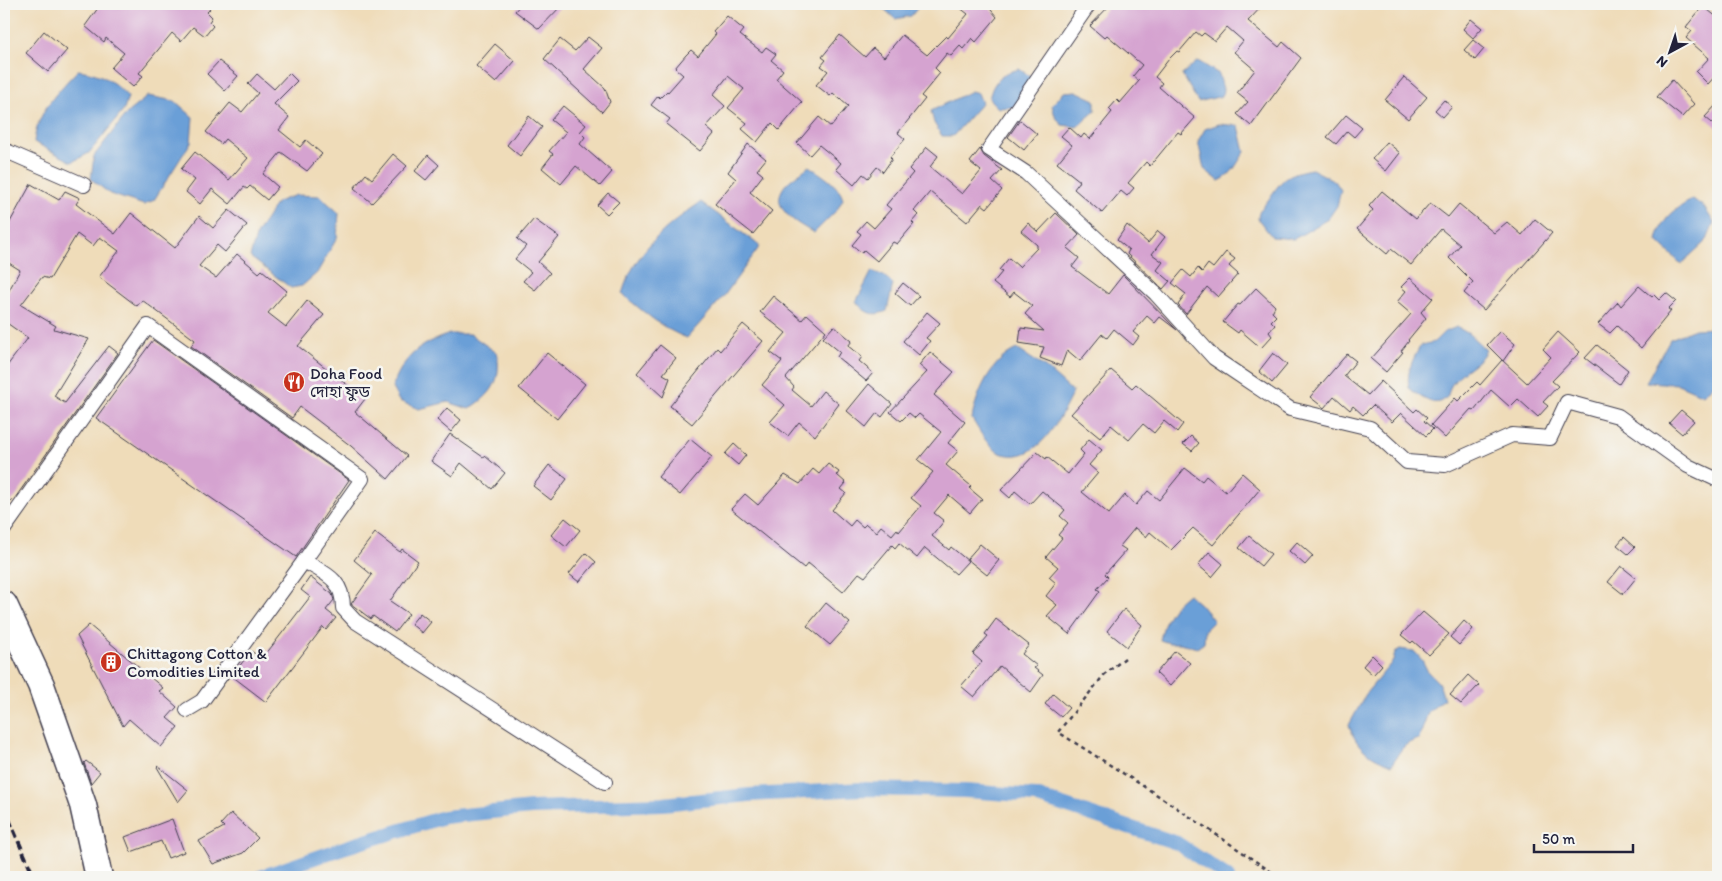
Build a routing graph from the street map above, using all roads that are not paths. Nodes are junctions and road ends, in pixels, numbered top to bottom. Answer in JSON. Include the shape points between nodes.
{"nodes":[{"id":1,"x":1089,"y":4,"type":"edge"},
{"id":2,"x":4,"y":150,"type":"edge"},
{"id":3,"x":84,"y":185,"type":"dead end"},
{"id":4,"x":1718,"y":480,"type":"edge"},
{"id":5,"x":4,"y":529,"type":"edge"},
{"id":6,"x":304,"y":561,"type":"junction"},
{"id":7,"x":4,"y":604,"type":"edge"},
{"id":8,"x":187,"y":710,"type":"dead end"},
{"id":9,"x":605,"y":782,"type":"dead end"},
{"id":10,"x":96,"y":869,"type":"edge"}],
"edges":[{"from":1,"to":4,"type":"street","via":[[989,149],[1026,173],[1097,238],[1156,294],[1214,358],[1290,408],[1370,428],[1407,462],[1445,465],[1512,435],[1550,438],[1567,402],[1618,416],[1688,466]]},
{"from":2,"to":3,"type":"street"},
{"from":5,"to":6,"type":"street","via":[[148,326],[362,479]]},
{"from":6,"to":8,"type":"street","via":[[202,701]]},
{"from":6,"to":9,"type":"street","via":[[334,578],[343,594],[343,608],[355,621]]},
{"from":7,"to":10,"type":"highway","via":[[41,686],[76,786]]}]}
